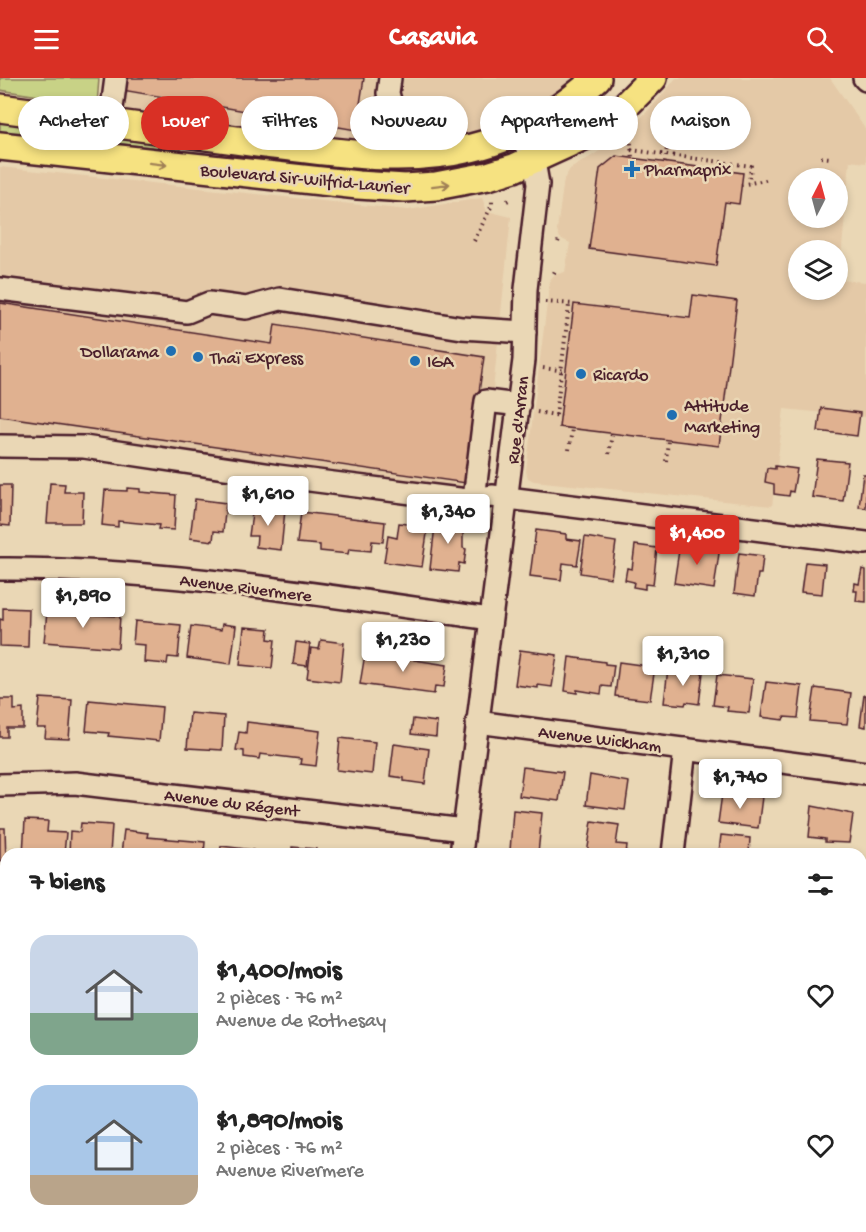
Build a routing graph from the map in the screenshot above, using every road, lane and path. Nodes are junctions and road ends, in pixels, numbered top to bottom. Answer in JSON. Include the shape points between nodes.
{"nodes":[{"id":1,"x":116,"y":78,"type":"edge"},
{"id":2,"x":390,"y":78,"type":"edge"},
{"id":3,"x":597,"y":78,"type":"edge"},
{"id":4,"x":652,"y":78,"type":"edge"},
{"id":5,"x":114,"y":96,"type":"edge"},
{"id":6,"x":574,"y":96,"type":"edge"},
{"id":7,"x":635,"y":96,"type":"edge"},
{"id":8,"x":0,"y":108,"type":"edge"},
{"id":9,"x":18,"y":110,"type":"edge"},
{"id":10,"x":129,"y":125,"type":"edge"},
{"id":11,"x":0,"y":146,"type":"edge"},
{"id":12,"x":480,"y":146,"type":"edge"},
{"id":13,"x":528,"y":150,"type":"edge"},
{"id":14,"x":553,"y":150,"type":"edge"},
{"id":15,"x":631,"y":150,"type":"joint"},
{"id":16,"x":667,"y":150,"type":"edge"},
{"id":17,"x":666,"y":155,"type":"junction"},
{"id":18,"x":386,"y":156,"type":"junction"},
{"id":19,"x":821,"y":157,"type":"dead end"},
{"id":20,"x":632,"y":158,"type":"dead end"},
{"id":21,"x":830,"y":158,"type":"dead end"},
{"id":22,"x":532,"y":160,"type":"junction"},
{"id":23,"x":665,"y":163,"type":"dead end"},
{"id":24,"x":770,"y":179,"type":"dead end"},
{"id":25,"x":749,"y":183,"type":"junction"},
{"id":26,"x":741,"y":185,"type":"dead end"},
{"id":27,"x":492,"y":201,"type":"dead end"},
{"id":28,"x":474,"y":241,"type":"dead end"},
{"id":29,"x":0,"y":289,"type":"edge"},
{"id":30,"x":545,"y":302,"type":"dead end"},
{"id":31,"x":525,"y":332,"type":"junction"},
{"id":32,"x":536,"y":368,"type":"dead end"},
{"id":33,"x":564,"y":371,"type":"junction"},
{"id":34,"x":525,"y":408,"type":"junction"},
{"id":35,"x":572,"y":429,"type":"dead end"},
{"id":36,"x":612,"y":434,"type":"dead end"},
{"id":37,"x":668,"y":440,"type":"dead end"},
{"id":38,"x":0,"y":446,"type":"edge"},
{"id":39,"x":569,"y":450,"type":"dead end"},
{"id":40,"x":609,"y":454,"type":"dead end"},
{"id":41,"x":666,"y":461,"type":"dead end"},
{"id":42,"x":507,"y":497,"type":"junction"},
{"id":43,"x":474,"y":499,"type":"junction"},
{"id":44,"x":866,"y":543,"type":"edge"},
{"id":45,"x":0,"y":569,"type":"edge"},
{"id":46,"x":490,"y":619,"type":"junction"},
{"id":47,"x":477,"y":722,"type":"junction"},
{"id":48,"x":686,"y":749,"type":"junction"},
{"id":49,"x":866,"y":773,"type":"edge"},
{"id":50,"x":0,"y":785,"type":"edge"},
{"id":51,"x":464,"y":830,"type":"junction"},
{"id":52,"x":462,"y":848,"type":"edge"},
{"id":53,"x":674,"y":848,"type":"edge"}],
"edges":[{"from":1,"to":5,"type":"street"},
{"from":2,"to":18,"type":"street","via":[[392,108]]},
{"from":3,"to":6,"type":"main road","name":"Boulevard Sir-Wilfrid-Laurier"},
{"from":4,"to":7,"type":"main road","name":"Boulevard Sir-Wilfrid-Laurier"},
{"from":8,"to":9,"type":"main road","name":"Boulevard Sir-Wilfrid-Laurier"},
{"from":10,"to":18,"type":"main road","name":"Boulevard Sir-Wilfrid-Laurier"},
{"from":11,"to":22,"type":"main road","name":"Boulevard Sir-Wilfrid-Laurier","one_way":true,"via":[[389,187],[450,184]]},
{"from":12,"to":18,"type":"main road","name":"Boulevard Sir-Wilfrid-Laurier","via":[[428,156]]},
{"from":13,"to":22,"type":"street","name":"Rue d'Arran"},
{"from":14,"to":22,"type":"main road","name":"Boulevard Sir-Wilfrid-Laurier"},
{"from":15,"to":17,"type":"path"},
{"from":15,"to":20,"type":"path"},
{"from":16,"to":17,"type":"path"},
{"from":17,"to":23,"type":"path"},
{"from":17,"to":25,"type":"path","via":[[751,166]]},
{"from":19,"to":21,"type":"path"},
{"from":22,"to":31,"type":"street","name":"Rue d'Arran","via":[[538,191]]},
{"from":24,"to":25,"type":"path"},
{"from":25,"to":26,"type":"path"},
{"from":27,"to":28,"type":"path"},
{"from":29,"to":31,"type":"street","via":[[187,312],[209,303],[246,308],[280,299],[462,328]]},
{"from":30,"to":33,"type":"path","via":[[572,304]]},
{"from":31,"to":34,"type":"street","name":"Rue d'Arran"},
{"from":32,"to":33,"type":"path"},
{"from":33,"to":34,"type":"path","via":[[558,415]]},
{"from":34,"to":42,"type":"street","name":"Rue d'Arran"},
{"from":34,"to":43,"type":"street","via":[[486,401]]},
{"from":35,"to":39,"type":"path"},
{"from":36,"to":40,"type":"path"},
{"from":37,"to":41,"type":"path"},
{"from":38,"to":43,"type":"street","via":[[84,447],[278,476]]},
{"from":42,"to":43,"type":"street"},
{"from":42,"to":44,"type":"street"},
{"from":42,"to":46,"type":"street","name":"Rue d'Arran"},
{"from":45,"to":46,"type":"street","name":"Avenue Rivermere","via":[[67,569],[211,581]]},
{"from":46,"to":47,"type":"street","name":"Rue d'Arran"},
{"from":47,"to":48,"type":"street","name":"Avenue Wickham"},
{"from":47,"to":51,"type":"street","name":"Rue d'Arran"},
{"from":48,"to":49,"type":"street","name":"Avenue Wickham"},
{"from":48,"to":53,"type":"street"},
{"from":50,"to":51,"type":"street","name":"Avenue du Régent","via":[[75,783]]},
{"from":51,"to":52,"type":"street","name":"Rue d'Arran"}]}
